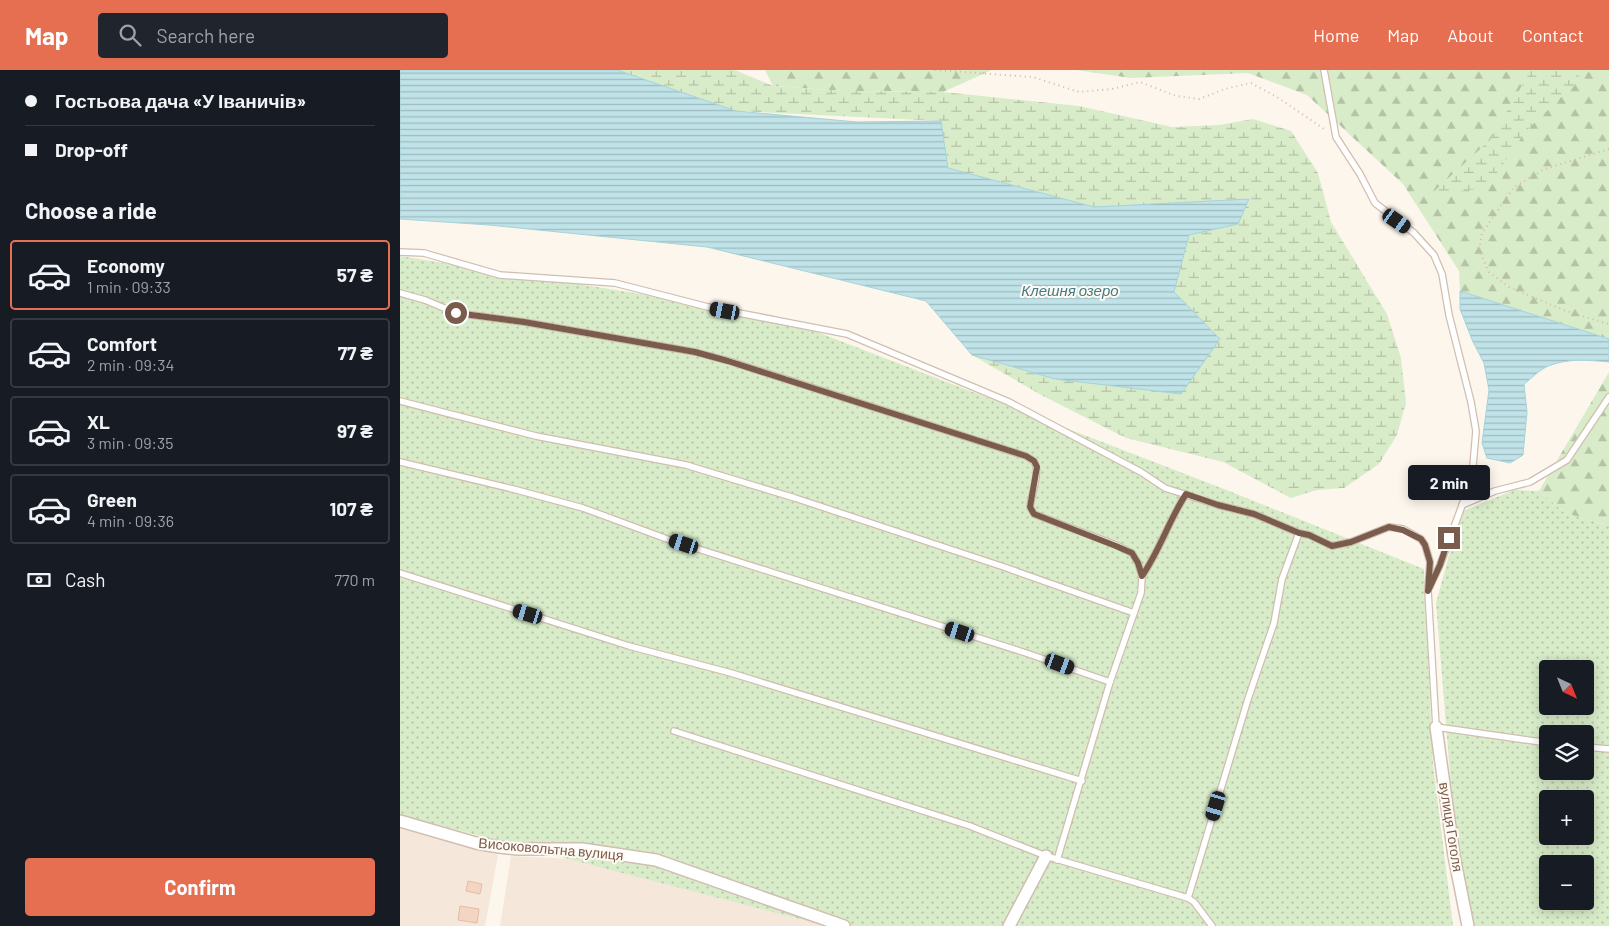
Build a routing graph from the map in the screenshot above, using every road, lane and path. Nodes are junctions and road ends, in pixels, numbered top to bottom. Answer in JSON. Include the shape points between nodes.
{"nodes":[{"id":1,"x":935,"y":70,"type":"edge"},
{"id":2,"x":1324,"y":70,"type":"edge"},
{"id":3,"x":1336,"y":137,"type":"junction"},
{"id":4,"x":1609,"y":149,"type":"edge"},
{"id":5,"x":400,"y":252,"type":"edge"},
{"id":6,"x":400,"y":293,"type":"edge"},
{"id":7,"x":1609,"y":324,"type":"edge"},
{"id":8,"x":1609,"y":397,"type":"edge"},
{"id":9,"x":400,"y":401,"type":"edge"},
{"id":10,"x":400,"y":462,"type":"edge"},
{"id":11,"x":1186,"y":494,"type":"junction"},
{"id":12,"x":1462,"y":505,"type":"junction"},
{"id":13,"x":1299,"y":533,"type":"junction"},
{"id":14,"x":400,"y":573,"type":"edge"},
{"id":15,"x":1142,"y":576,"type":"junction"},
{"id":16,"x":1428,"y":591,"type":"junction"},
{"id":17,"x":1134,"y":613,"type":"junction"},
{"id":18,"x":1110,"y":682,"type":"junction"},
{"id":19,"x":1436,"y":727,"type":"junction"},
{"id":20,"x":674,"y":731,"type":"dead end"},
{"id":21,"x":1539,"y":742,"type":"edge"},
{"id":22,"x":1594,"y":748,"type":"edge"},
{"id":23,"x":1609,"y":749,"type":"edge"},
{"id":24,"x":1082,"y":781,"type":"junction"},
{"id":25,"x":400,"y":821,"type":"edge"},
{"id":26,"x":1052,"y":858,"type":"junction"},
{"id":27,"x":1188,"y":898,"type":"junction"},
{"id":28,"x":844,"y":926,"type":"edge"},
{"id":29,"x":1009,"y":926,"type":"edge"},
{"id":30,"x":1212,"y":926,"type":"edge"},
{"id":31,"x":1468,"y":926,"type":"edge"}],
"edges":[{"from":1,"to":3,"type":"path","via":[[1033,77],[1079,92],[1140,82],[1176,96],[1199,99],[1251,83]]},
{"from":2,"to":3,"type":"lane"},
{"from":3,"to":12,"type":"lane","via":[[1375,203],[1414,233],[1434,255],[1442,274],[1476,432],[1473,466]]},
{"from":4,"to":7,"type":"path","via":[[1545,169],[1514,187],[1482,233],[1479,250],[1489,272],[1509,287],[1566,311]]},
{"from":5,"to":11,"type":"lane","via":[[424,253],[500,275],[615,283],[708,307],[847,334],[1009,402],[1165,488]]},
{"from":6,"to":15,"type":"lane","via":[[456,313],[524,322],[712,357],[1026,456],[1037,467],[1030,507],[1034,514],[1132,553]]},
{"from":8,"to":12,"type":"lane","via":[[1567,460],[1530,482],[1495,491]]},
{"from":9,"to":17,"type":"lane","via":[[536,436],[686,465],[1001,566]]},
{"from":10,"to":18,"type":"lane","via":[[583,508],[667,539]]},
{"from":11,"to":13,"type":"lane","via":[[1254,514]]},
{"from":11,"to":15,"type":"lane","via":[[1173,513],[1152,563]]},
{"from":12,"to":16,"type":"lane"},
{"from":13,"to":16,"type":"lane","via":[[1332,546],[1389,527],[1403,530],[1421,539],[1425,545],[1430,562]]},
{"from":13,"to":27,"type":"lane","via":[[1282,579],[1274,623]]},
{"from":14,"to":24,"type":"lane","via":[[629,646],[740,676]]},
{"from":15,"to":17,"type":"lane","via":[[1141,593]]},
{"from":16,"to":19,"type":"lane"},
{"from":17,"to":18,"type":"lane"},
{"from":18,"to":24,"type":"lane"},
{"from":19,"to":21,"type":"lane"},
{"from":19,"to":31,"type":"street","name":"вулиця Гоголя","via":[[1454,856]]},
{"from":20,"to":26,"type":"lane","via":[[970,826]]},
{"from":22,"to":23,"type":"lane"},
{"from":24,"to":26,"type":"lane"},
{"from":25,"to":28,"type":"street","name":"Високовольтна вулиця","via":[[499,847],[582,849],[656,860]]},
{"from":26,"to":27,"type":"lane"},
{"from":26,"to":29,"type":"street"},
{"from":27,"to":30,"type":"lane"}]}
